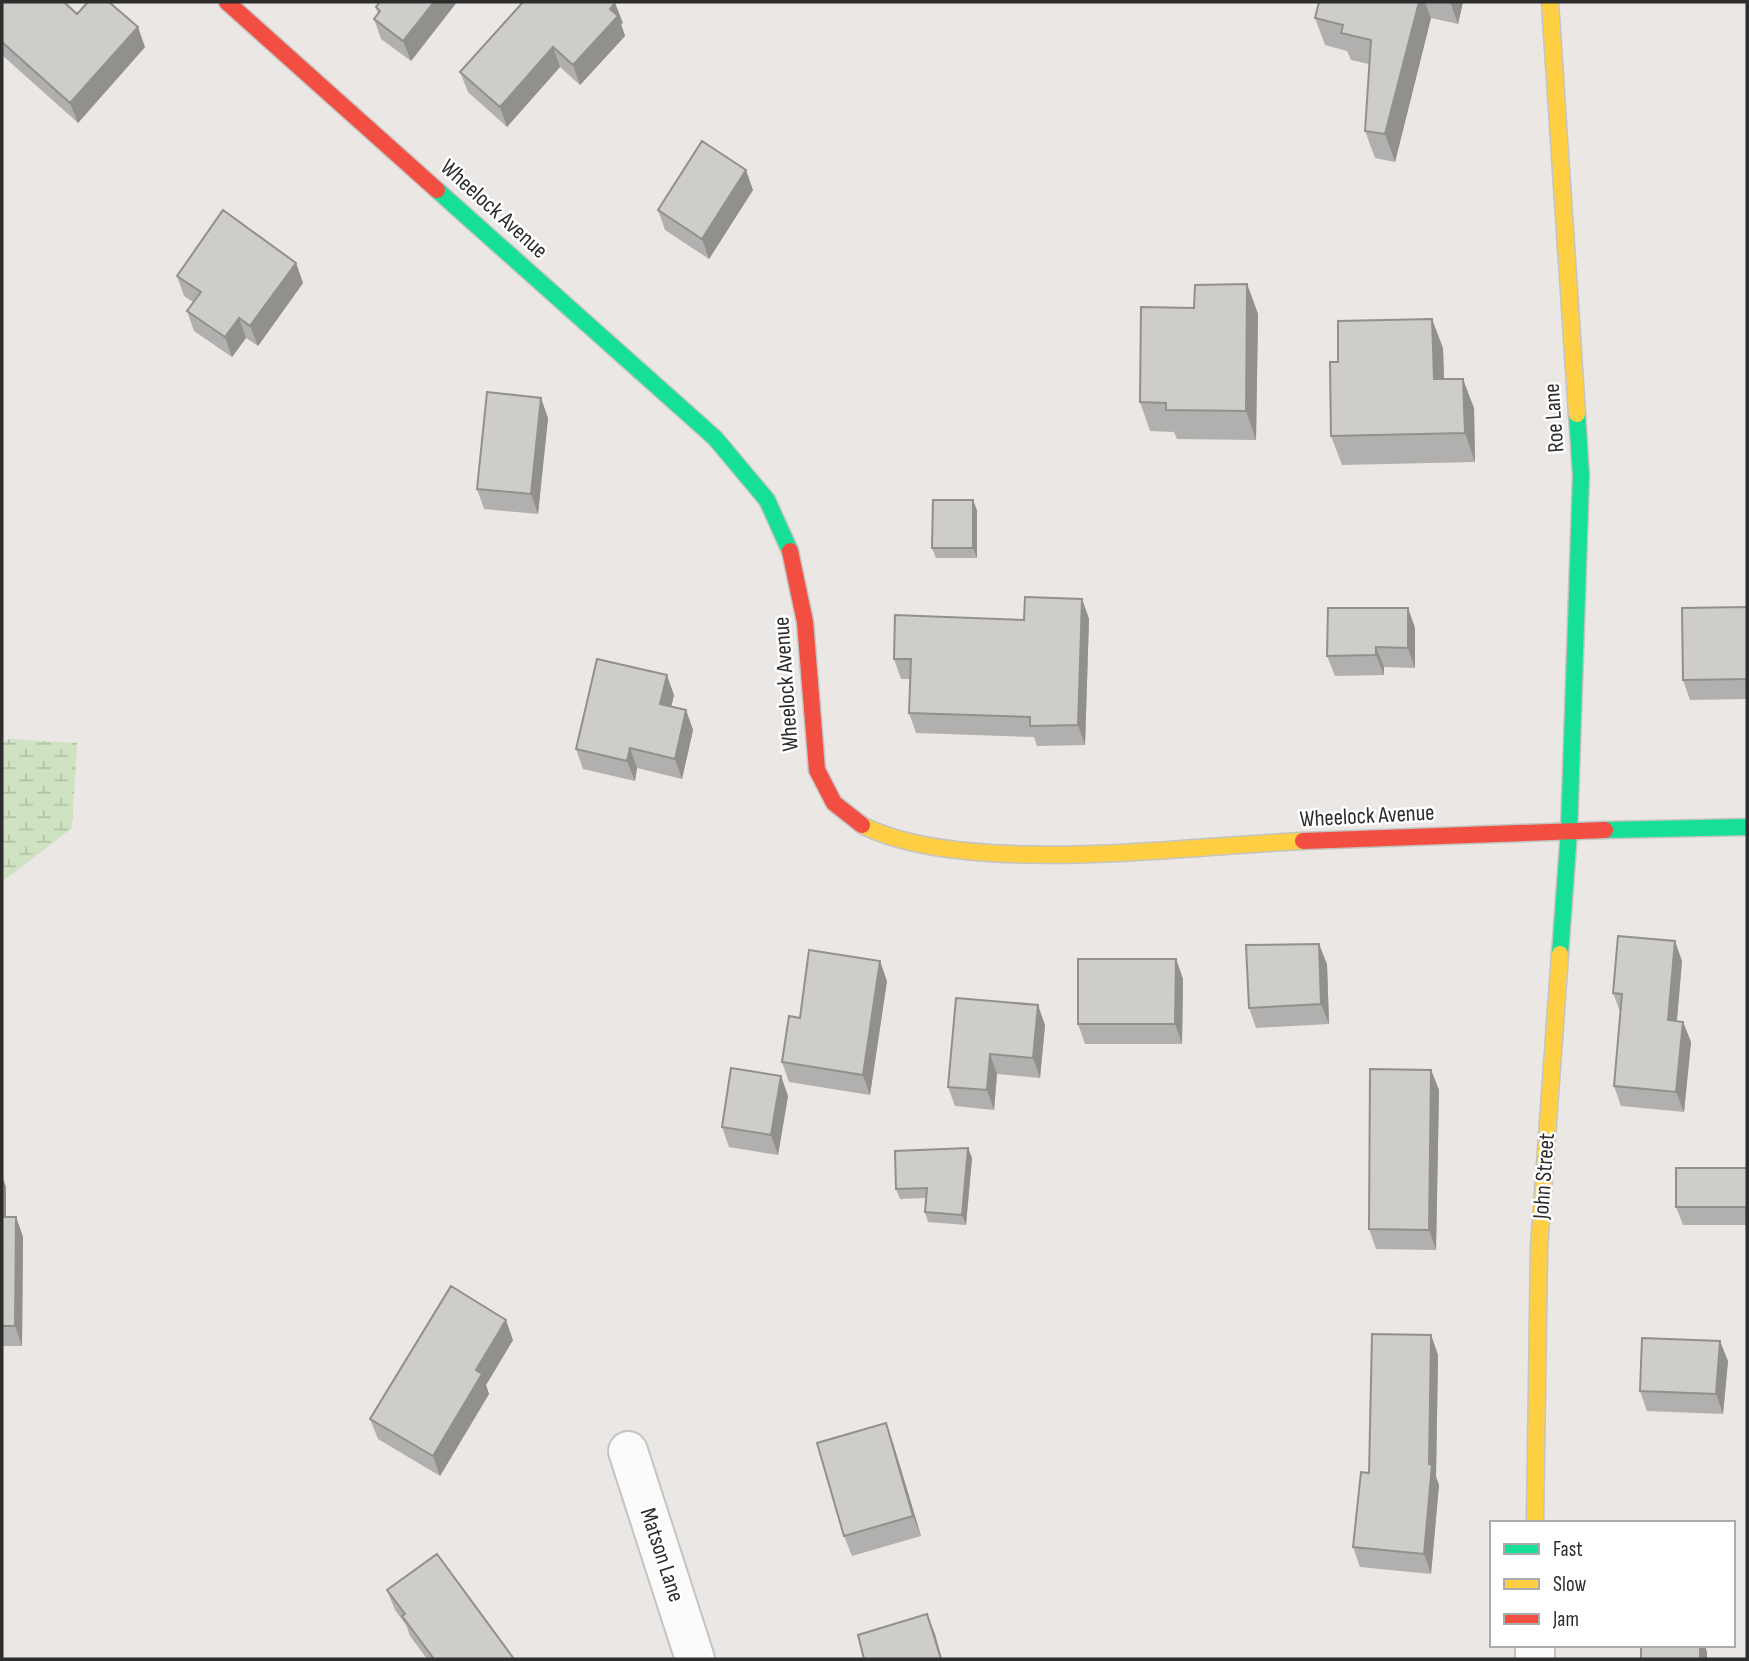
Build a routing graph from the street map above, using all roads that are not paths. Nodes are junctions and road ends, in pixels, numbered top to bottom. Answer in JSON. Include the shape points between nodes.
{"nodes":[{"id":1,"x":227,"y":2,"type":"edge"},
{"id":2,"x":1550,"y":2,"type":"edge"},
{"id":3,"x":1747,"y":827,"type":"edge"},
{"id":4,"x":1569,"y":831,"type":"junction"},
{"id":5,"x":628,"y":1451,"type":"dead end"},
{"id":6,"x":1535,"y":1521,"type":"edge"},
{"id":7,"x":695,"y":1659,"type":"edge"}],
"edges":[{"from":1,"to":4,"type":"street","name":"Wheelock Avenue","via":[[705,429],[748,474],[774,511],[801,596],[807,628],[813,757],[820,780],[828,797],[875,832],[909,842],[980,851],[1126,850]]},
{"from":2,"to":4,"type":"street","name":"Roe Lane","via":[[1581,476]]},
{"from":3,"to":4,"type":"street","name":"Wheelock Avenue"},
{"from":4,"to":6,"type":"street","name":"John Street","via":[[1539,1248]]},
{"from":5,"to":7,"type":"street","name":"Matson Lane"}]}
